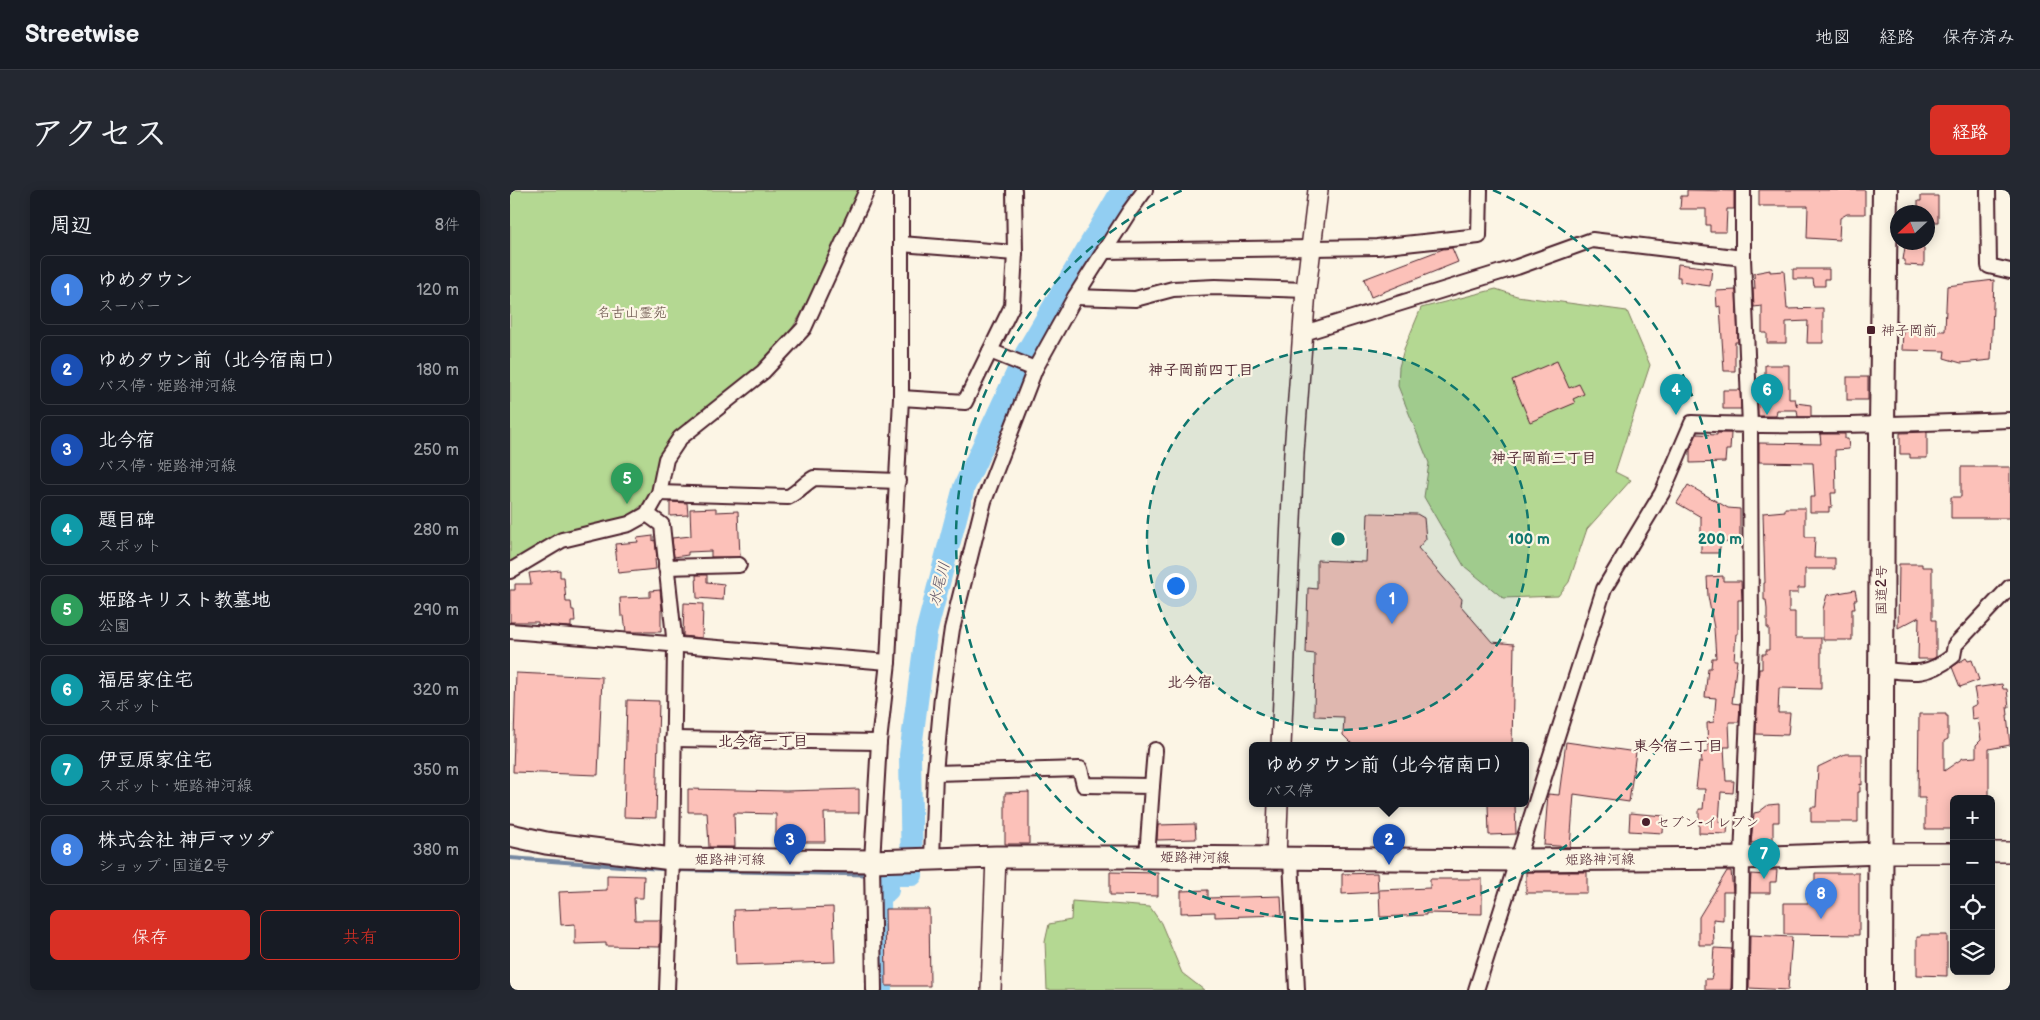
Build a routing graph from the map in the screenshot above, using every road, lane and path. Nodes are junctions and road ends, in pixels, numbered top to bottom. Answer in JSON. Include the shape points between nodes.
{"nodes":[{"id":1,"x":866,"y":190,"type":"edge"},
{"id":2,"x":901,"y":190,"type":"edge"},
{"id":3,"x":1014,"y":190,"type":"edge"},
{"id":4,"x":1145,"y":190,"type":"edge"},
{"id":5,"x":1318,"y":190,"type":"edge"},
{"id":6,"x":1480,"y":190,"type":"edge"},
{"id":7,"x":1742,"y":190,"type":"edge"},
{"id":8,"x":1885,"y":190,"type":"edge"},
{"id":9,"x":1988,"y":190,"type":"edge"},
{"id":10,"x":901,"y":244,"type":"junction"},
{"id":11,"x":1312,"y":248,"type":"junction"},
{"id":12,"x":1104,"y":251,"type":"junction"},
{"id":13,"x":1015,"y":253,"type":"junction"},
{"id":14,"x":1743,"y":258,"type":"junction"},
{"id":15,"x":2010,"y":271,"type":"edge"},
{"id":16,"x":1306,"y":290,"type":"junction"},
{"id":17,"x":1075,"y":297,"type":"junction"},
{"id":18,"x":1304,"y":333,"type":"junction"},
{"id":19,"x":990,"y":351,"type":"junction"},
{"id":20,"x":1035,"y":368,"type":"junction"},
{"id":21,"x":901,"y":398,"type":"junction"},
{"id":22,"x":2010,"y":420,"type":"edge"},
{"id":23,"x":1882,"y":425,"type":"junction"},
{"id":24,"x":1750,"y":426,"type":"junction"},
{"id":25,"x":898,"y":480,"type":"junction"},
{"id":26,"x":659,"y":493,"type":"junction"},
{"id":27,"x":647,"y":514,"type":"junction"},
{"id":28,"x":739,"y":565,"type":"dead end"},
{"id":29,"x":666,"y":567,"type":"junction"},
{"id":30,"x":510,"y":571,"type":"edge"},
{"id":31,"x":2010,"y":588,"type":"edge"},
{"id":32,"x":510,"y":631,"type":"edge"},
{"id":33,"x":674,"y":646,"type":"junction"},
{"id":34,"x":888,"y":662,"type":"junction"},
{"id":35,"x":1880,"y":669,"type":"junction"},
{"id":36,"x":673,"y":739,"type":"junction"},
{"id":37,"x":879,"y":742,"type":"junction"},
{"id":38,"x":1281,"y":742,"type":"edge"},
{"id":39,"x":1156,"y":750,"type":"dead end"},
{"id":40,"x":935,"y":773,"type":"junction"},
{"id":41,"x":1152,"y":786,"type":"junction"},
{"id":42,"x":1278,"y":807,"type":"edge"},
{"id":43,"x":510,"y":834,"type":"edge"},
{"id":44,"x":1995,"y":852,"type":"edge"},
{"id":45,"x":2010,"y":852,"type":"edge"},
{"id":46,"x":1950,"y":853,"type":"edge"},
{"id":47,"x":1881,"y":854,"type":"junction"},
{"id":48,"x":996,"y":857,"type":"junction"},
{"id":49,"x":1147,"y":857,"type":"junction"},
{"id":50,"x":1283,"y":858,"type":"junction"},
{"id":51,"x":1742,"y":858,"type":"junction"},
{"id":52,"x":672,"y":859,"type":"junction"},
{"id":53,"x":929,"y":859,"type":"junction"},
{"id":54,"x":876,"y":860,"type":"junction"},
{"id":55,"x":1518,"y":860,"type":"junction"},
{"id":56,"x":667,"y":990,"type":"edge"},
{"id":57,"x":874,"y":990,"type":"edge"},
{"id":58,"x":991,"y":990,"type":"edge"},
{"id":59,"x":1297,"y":990,"type":"edge"},
{"id":60,"x":1476,"y":990,"type":"edge"},
{"id":61,"x":1740,"y":990,"type":"edge"},
{"id":62,"x":1880,"y":990,"type":"edge"}],
"edges":[{"from":1,"to":26,"type":"street","via":[[804,328],[763,372],[680,438],[666,459]]},
{"from":2,"to":10,"type":"street"},
{"from":3,"to":13,"type":"street"},
{"from":4,"to":12,"type":"street"},
{"from":5,"to":11,"type":"street"},
{"from":6,"to":11,"type":"street","via":[[1479,236],[1377,247]]},
{"from":7,"to":14,"type":"street"},
{"from":8,"to":23,"type":"highway","name":"国道2号"},
{"from":9,"to":15,"type":"street","via":[[1989,266]]},
{"from":10,"to":13,"type":"street"},
{"from":10,"to":21,"type":"street"},
{"from":11,"to":12,"type":"street"},
{"from":11,"to":16,"type":"street"},
{"from":12,"to":17,"type":"street"},
{"from":13,"to":19,"type":"street","via":[[1012,306]]},
{"from":14,"to":18,"type":"street","via":[[1592,240],[1517,267]]},
{"from":14,"to":24,"type":"street"},
{"from":16,"to":17,"type":"street","via":[[1215,287],[1173,289],[1135,299]]},
{"from":16,"to":18,"type":"street"},
{"from":17,"to":20,"type":"street"},
{"from":18,"to":38,"type":"street","via":[[1294,452]]},
{"from":19,"to":20,"type":"street"},
{"from":19,"to":21,"type":"street","via":[[965,402]]},
{"from":20,"to":40,"type":"street","via":[[984,501],[952,629]]},
{"from":21,"to":25,"type":"street"},
{"from":22,"to":23,"type":"street"},
{"from":23,"to":24,"type":"street"},
{"from":23,"to":35,"type":"highway","name":"国道2号"},
{"from":24,"to":51,"type":"street","via":[[1751,642]]},
{"from":24,"to":55,"type":"street","via":[[1692,423],[1662,493],[1604,589]]},
{"from":25,"to":26,"type":"street","via":[[814,478],[788,497]]},
{"from":25,"to":34,"type":"street"},
{"from":26,"to":27,"type":"street"},
{"from":27,"to":29,"type":"street","via":[[662,525]]},
{"from":27,"to":30,"type":"street","via":[[629,524],[562,540]]},
{"from":28,"to":29,"type":"street"},
{"from":29,"to":33,"type":"street"},
{"from":31,"to":35,"type":"street","via":[[1955,645],[1953,656],[1938,668],[1913,673]]},
{"from":32,"to":33,"type":"street"},
{"from":33,"to":34,"type":"street"},
{"from":33,"to":36,"type":"street"},
{"from":34,"to":37,"type":"street"},
{"from":35,"to":47,"type":"highway","name":"国道2号"},
{"from":36,"to":37,"type":"street"},
{"from":36,"to":52,"type":"street"},
{"from":37,"to":54,"type":"street"},
{"from":39,"to":41,"type":"street"},
{"from":40,"to":41,"type":"street","via":[[1080,769],[1084,785]]},
{"from":40,"to":53,"type":"street"},
{"from":41,"to":49,"type":"street"},
{"from":42,"to":50,"type":"street"},
{"from":43,"to":52,"type":"main road","name":"姫路神河線","via":[[572,847]]},
{"from":44,"to":45,"type":"street"},
{"from":46,"to":47,"type":"street"},
{"from":47,"to":51,"type":"main road","name":"姫路神河線"},
{"from":47,"to":62,"type":"highway","name":"国道2号"},
{"from":48,"to":49,"type":"main road","name":"姫路神河線"},
{"from":48,"to":53,"type":"main road","name":"姫路神河線"},
{"from":48,"to":58,"type":"street"},
{"from":49,"to":50,"type":"main road","name":"姫路神河線"},
{"from":50,"to":55,"type":"main road","name":"姫路神河線"},
{"from":50,"to":59,"type":"street"},
{"from":51,"to":55,"type":"main road","name":"姫路神河線"},
{"from":51,"to":61,"type":"street"},
{"from":52,"to":54,"type":"main road","name":"姫路神河線"},
{"from":52,"to":56,"type":"street"},
{"from":53,"to":54,"type":"main road","name":"姫路神河線"},
{"from":54,"to":57,"type":"street"},
{"from":55,"to":60,"type":"street"}]}
